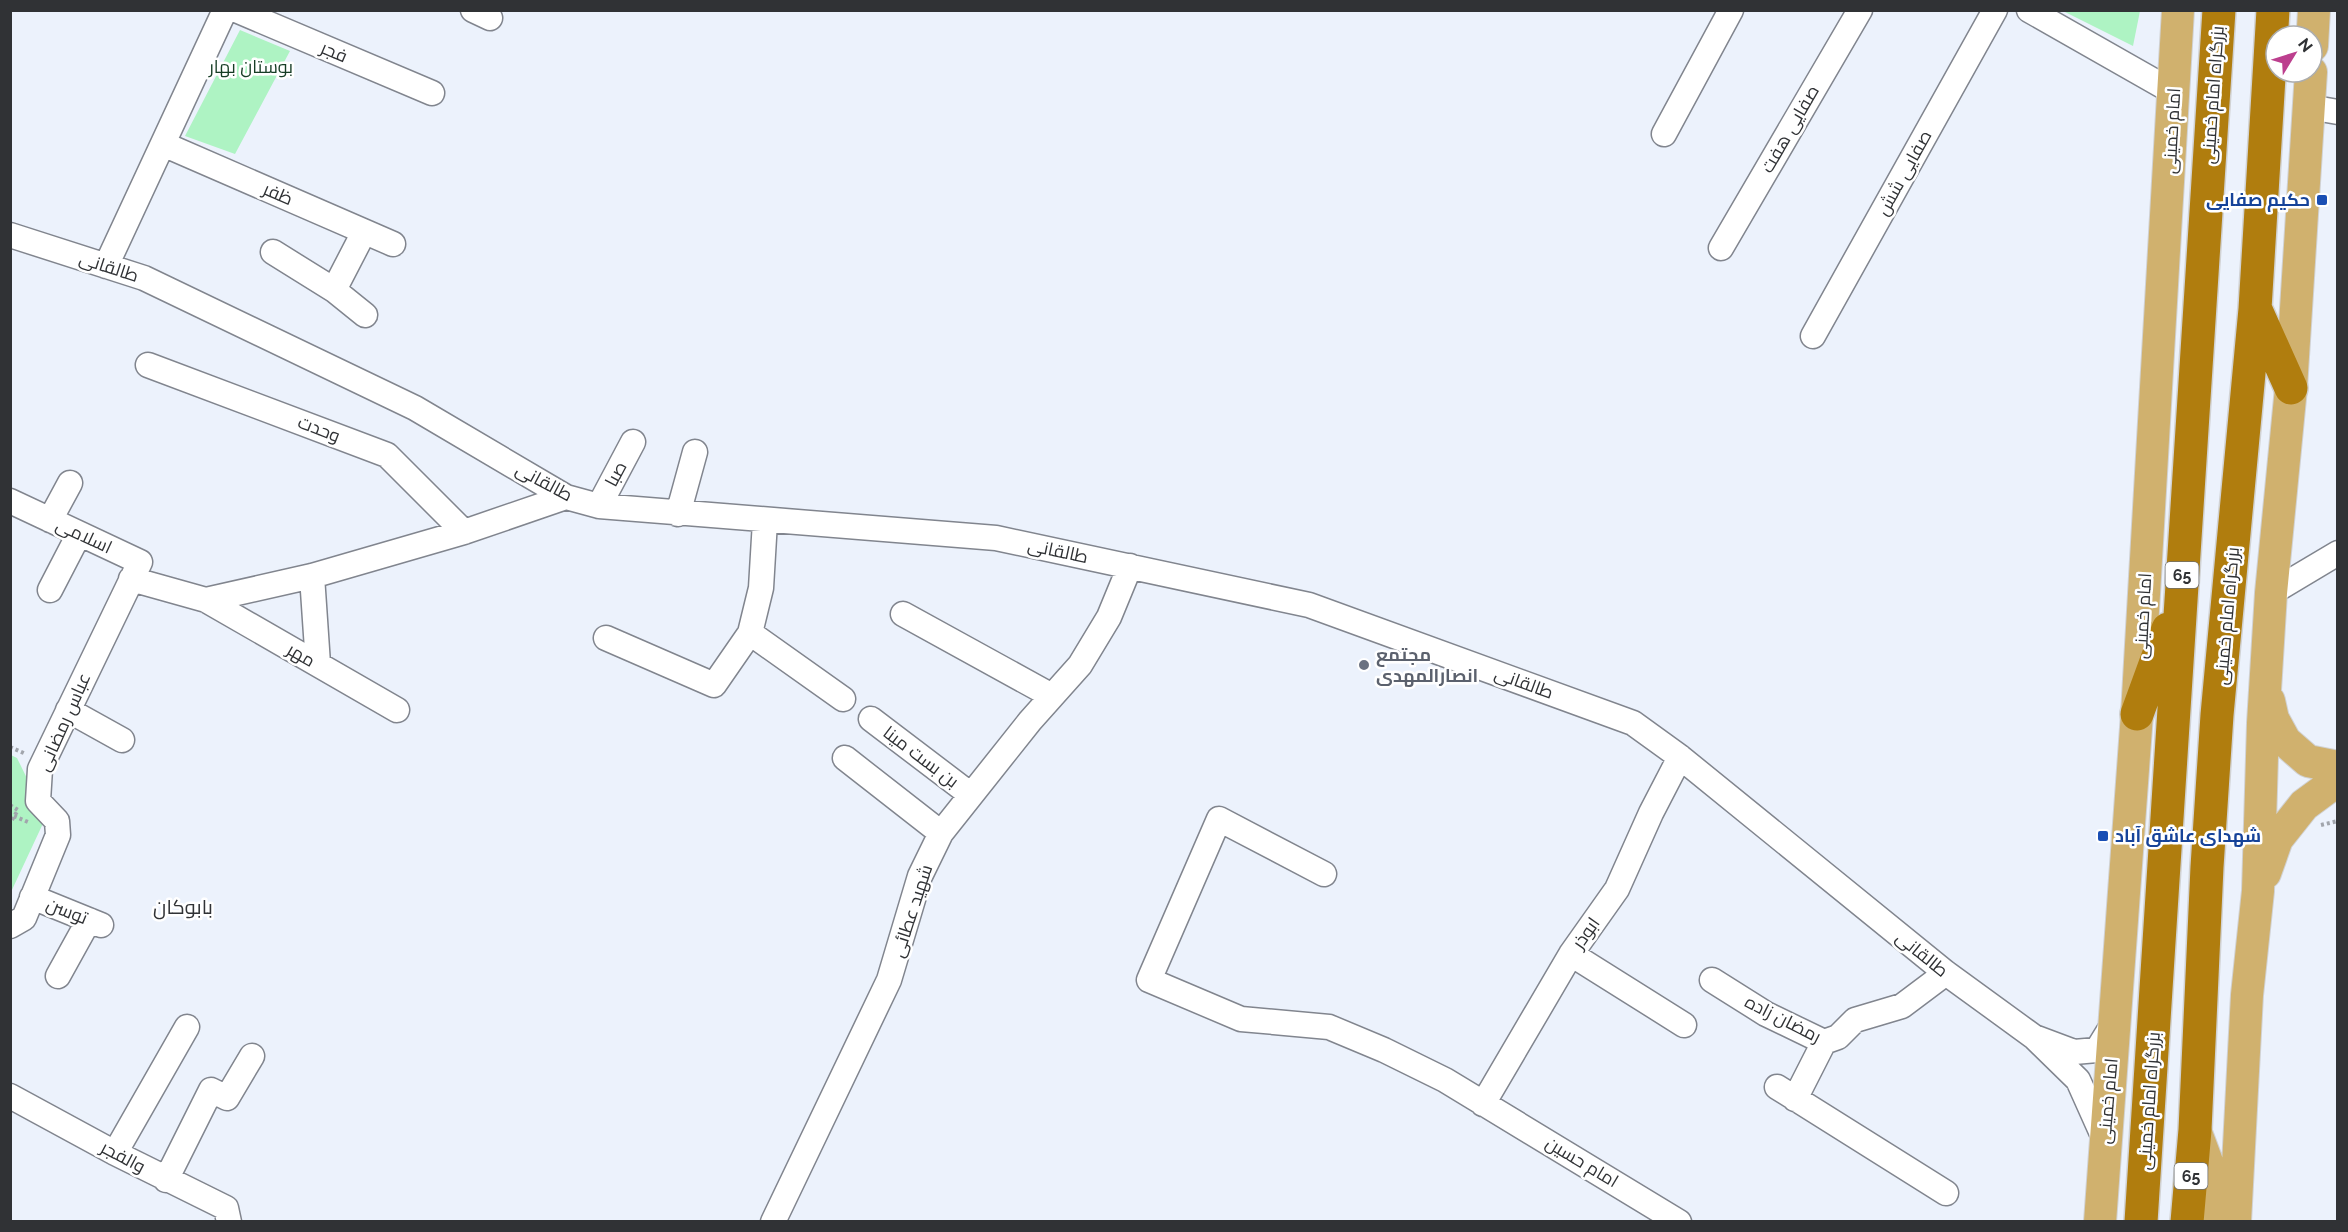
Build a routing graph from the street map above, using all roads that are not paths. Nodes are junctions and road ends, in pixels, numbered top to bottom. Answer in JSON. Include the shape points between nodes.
{"nodes":[{"id":1,"x":225,"y":10,"type":"edge"},
{"id":2,"x":236,"y":10,"type":"edge"},
{"id":3,"x":1731,"y":10,"type":"edge"},
{"id":4,"x":1860,"y":10,"type":"edge"},
{"id":5,"x":1995,"y":10,"type":"edge"},
{"id":6,"x":2029,"y":10,"type":"edge"},
{"id":7,"x":2178,"y":10,"type":"edge"},
{"id":8,"x":2219,"y":10,"type":"edge"},
{"id":9,"x":2273,"y":10,"type":"edge"},
{"id":10,"x":2315,"y":84,"type":"edge"},
{"id":11,"x":432,"y":93,"type":"dead end"},
{"id":12,"x":2175,"y":93,"type":"junction"},
{"id":13,"x":2323,"y":109,"type":"edge"},
{"id":14,"x":1664,"y":134,"type":"dead end"},
{"id":15,"x":162,"y":144,"type":"junction"},
{"id":16,"x":364,"y":232,"type":"junction"},
{"id":17,"x":10,"y":235,"type":"edge"},
{"id":18,"x":393,"y":244,"type":"dead end"},
{"id":19,"x":1721,"y":248,"type":"dead end"},
{"id":20,"x":273,"y":252,"type":"dead end"},
{"id":21,"x":106,"y":266,"type":"junction"},
{"id":22,"x":334,"y":290,"type":"junction"},
{"id":23,"x":2255,"y":309,"type":"junction"},
{"id":24,"x":365,"y":315,"type":"dead end"},
{"id":25,"x":1813,"y":336,"type":"dead end"},
{"id":26,"x":148,"y":365,"type":"dead end"},
{"id":27,"x":2291,"y":388,"type":"junction"},
{"id":28,"x":633,"y":442,"type":"dead end"},
{"id":29,"x":695,"y":452,"type":"dead end"},
{"id":30,"x":70,"y":483,"type":"dead end"},
{"id":31,"x":566,"y":497,"type":"junction"},
{"id":32,"x":10,"y":501,"type":"edge"},
{"id":33,"x":599,"y":506,"type":"junction"},
{"id":34,"x":678,"y":513,"type":"junction"},
{"id":35,"x":50,"y":520,"type":"junction"},
{"id":36,"x":765,"y":521,"type":"junction"},
{"id":37,"x":464,"y":532,"type":"junction"},
{"id":38,"x":79,"y":534,"type":"junction"},
{"id":39,"x":2337,"y":553,"type":"edge"},
{"id":40,"x":1130,"y":566,"type":"junction"},
{"id":41,"x":312,"y":576,"type":"junction"},
{"id":42,"x":131,"y":579,"type":"junction"},
{"id":43,"x":50,"y":590,"type":"dead end"},
{"id":44,"x":2271,"y":593,"type":"junction"},
{"id":45,"x":2180,"y":596,"type":"junction"},
{"id":46,"x":206,"y":600,"type":"junction"},
{"id":47,"x":903,"y":614,"type":"dead end"},
{"id":48,"x":750,"y":633,"type":"junction"},
{"id":49,"x":606,"y":638,"type":"dead end"},
{"id":50,"x":318,"y":664,"type":"junction"},
{"id":51,"x":2266,"y":682,"type":"junction"},
{"id":52,"x":1052,"y":696,"type":"junction"},
{"id":53,"x":843,"y":699,"type":"dead end"},
{"id":54,"x":68,"y":710,"type":"junction"},
{"id":55,"x":397,"y":710,"type":"dead end"},
{"id":56,"x":2137,"y":714,"type":"junction"},
{"id":57,"x":871,"y":719,"type":"dead end"},
{"id":58,"x":122,"y":740,"type":"dead end"},
{"id":59,"x":1680,"y":757,"type":"junction"},
{"id":60,"x":845,"y":758,"type":"dead end"},
{"id":61,"x":2337,"y":767,"type":"edge"},
{"id":62,"x":2337,"y":780,"type":"edge"},
{"id":63,"x":971,"y":795,"type":"junction"},
{"id":64,"x":941,"y":833,"type":"junction"},
{"id":65,"x":1324,"y":874,"type":"dead end"},
{"id":66,"x":2258,"y":891,"type":"junction"},
{"id":67,"x":32,"y":897,"type":"junction"},
{"id":68,"x":10,"y":926,"type":"edge"},
{"id":69,"x":1572,"y":954,"type":"junction"},
{"id":70,"x":1946,"y":973,"type":"junction"},
{"id":71,"x":58,"y":976,"type":"dead end"},
{"id":72,"x":1712,"y":980,"type":"dead end"},
{"id":73,"x":2115,"y":1022,"type":"junction"},
{"id":74,"x":1684,"y":1025,"type":"dead end"},
{"id":75,"x":187,"y":1027,"type":"dead end"},
{"id":76,"x":2034,"y":1037,"type":"junction"},
{"id":77,"x":1824,"y":1042,"type":"junction"},
{"id":78,"x":252,"y":1056,"type":"dead end"},
{"id":79,"x":10,"y":1096,"type":"edge"},
{"id":80,"x":1483,"y":1104,"type":"junction"},
{"id":81,"x":2195,"y":1130,"type":"junction"},
{"id":82,"x":2104,"y":1138,"type":"junction"},
{"id":83,"x":2147,"y":1140,"type":"junction"},
{"id":84,"x":115,"y":1154,"type":"junction"},
{"id":85,"x":166,"y":1180,"type":"junction"},
{"id":86,"x":1946,"y":1193,"type":"dead end"},
{"id":87,"x":229,"y":1221,"type":"edge"},
{"id":88,"x":773,"y":1221,"type":"edge"},
{"id":89,"x":1679,"y":1221,"type":"edge"},
{"id":90,"x":2100,"y":1221,"type":"edge"},
{"id":91,"x":2121,"y":1221,"type":"edge"},
{"id":92,"x":2141,"y":1221,"type":"edge"},
{"id":93,"x":2187,"y":1221,"type":"edge"},
{"id":94,"x":2208,"y":1221,"type":"edge"},
{"id":95,"x":2235,"y":1221,"type":"edge"}],
"edges":[{"from":1,"to":15,"type":"street"},
{"from":2,"to":11,"type":"street","name":"فجر"},
{"from":3,"to":14,"type":"street"},
{"from":4,"to":19,"type":"street","name":"صفایی هفت"},
{"from":5,"to":25,"type":"street","name":"صفایی شش"},
{"from":6,"to":12,"type":"street"},
{"from":7,"to":12,"type":"main road","name":"امام خمینی"},
{"from":8,"to":45,"type":"highway","name":"بزرگراه امام خمینی","number":"65"},
{"from":9,"to":23,"type":"highway","name":"بزرگراه امام خمینی","number":"65"},
{"from":10,"to":13,"type":"main road"},
{"from":12,"to":56,"type":"main road","name":"امام خمینی"},
{"from":13,"to":27,"type":"main road"},
{"from":15,"to":16,"type":"street","name":"ظفر"},
{"from":15,"to":21,"type":"street"},
{"from":16,"to":18,"type":"street","name":"ظفر"},
{"from":16,"to":22,"type":"street"},
{"from":17,"to":21,"type":"street","name":"طالقانی"},
{"from":20,"to":22,"type":"street"},
{"from":21,"to":31,"type":"street","name":"طالقانی","via":[[144,278],[415,408]]},
{"from":22,"to":24,"type":"street"},
{"from":23,"to":27,"type":"highway"},
{"from":23,"to":81,"type":"highway","name":"بزرگراه امام خمینی","number":"65","via":[[2217,727]]},
{"from":26,"to":37,"type":"street","name":"وحدت","via":[[387,455]]},
{"from":27,"to":44,"type":"main road"},
{"from":28,"to":33,"type":"street","name":"صبا"},
{"from":29,"to":34,"type":"street"},
{"from":30,"to":35,"type":"street"},
{"from":31,"to":33,"type":"street","name":"طالقانی"},
{"from":31,"to":37,"type":"street"},
{"from":32,"to":35,"type":"street","name":"اسلامی"},
{"from":33,"to":34,"type":"street","name":"طالقانی"},
{"from":34,"to":36,"type":"street","name":"طالقانی"},
{"from":35,"to":38,"type":"street","name":"اسلامی"},
{"from":36,"to":40,"type":"street","name":"طالقانی","via":[[996,538]]},
{"from":36,"to":48,"type":"street","via":[[760,588]]},
{"from":37,"to":41,"type":"street"},
{"from":38,"to":42,"type":"street","name":"اسلامی","via":[[140,562]]},
{"from":38,"to":43,"type":"street"},
{"from":39,"to":44,"type":"street"},
{"from":40,"to":52,"type":"street","name":"شهید عطائی","via":[[1104,627],[1080,665]]},
{"from":40,"to":59,"type":"street","name":"طالقانی","via":[[1309,605],[1633,723]]},
{"from":41,"to":46,"type":"street"},
{"from":41,"to":50,"type":"street"},
{"from":42,"to":46,"type":"street"},
{"from":42,"to":54,"type":"street","name":"عباس رمضانی"},
{"from":44,"to":51,"type":"main road"},
{"from":45,"to":56,"type":"highway"},
{"from":45,"to":83,"type":"highway","name":"بزرگراه امام خمینی","number":"65"},
{"from":46,"to":50,"type":"street","name":"مهر"},
{"from":47,"to":52,"type":"street"},
{"from":48,"to":49,"type":"street","via":[[714,685]]},
{"from":48,"to":53,"type":"street"},
{"from":50,"to":55,"type":"street","name":"مهر"},
{"from":51,"to":61,"type":"main road","via":[[2273,719],[2285,741],[2308,761]]},
{"from":51,"to":66,"type":"main road"},
{"from":52,"to":63,"type":"street","name":"شهید عطائی"},
{"from":54,"to":58,"type":"street"},
{"from":54,"to":67,"type":"street","name":"عباس رمضانی","via":[[40,769],[38,801],[57,821],[58,835]]},
{"from":56,"to":73,"type":"main road","name":"امام خمینی"},
{"from":57,"to":63,"type":"street","name":"بن بست مینا"},
{"from":59,"to":69,"type":"street","name":"ابوذر","via":[[1617,889]]},
{"from":59,"to":70,"type":"street","name":"طالقانی"},
{"from":60,"to":64,"type":"street"},
{"from":62,"to":66,"type":"main road","via":[[2304,805],[2277,839]]},
{"from":63,"to":64,"type":"street","name":"شهید عطائی"},
{"from":64,"to":88,"type":"street","name":"شهید عطائی","via":[[920,876],[889,980]]},
{"from":65,"to":80,"type":"street","name":"امام حسین","via":[[1219,819],[1149,980],[1241,1019],[1329,1027],[1445,1080]]},
{"from":66,"to":95,"type":"main road","via":[[2247,994]]},
{"from":67,"to":68,"type":"street","name":"عباس رمضانی","via":[[24,918]]},
{"from":67,"to":71,"type":"street","name":"توسن","via":[[95,922]]},
{"from":69,"to":74,"type":"street"},
{"from":69,"to":80,"type":"street","name":"ابوذر"},
{"from":70,"to":76,"type":"street","name":"طالقانی"},
{"from":70,"to":77,"type":"street","name":"رمضان زاده","via":[[1902,1006],[1855,1020],[1838,1037]]},
{"from":72,"to":77,"type":"street","name":"رمضان زاده","via":[[1766,1014]]},
{"from":73,"to":76,"type":"street","via":[[2097,1050],[2074,1052]]},
{"from":73,"to":82,"type":"main road","name":"امام خمینی"},
{"from":75,"to":84,"type":"street"},
{"from":76,"to":82,"type":"street","via":[[2078,1080]]},
{"from":77,"to":86,"type":"street","via":[[1786,1093]]},
{"from":78,"to":85,"type":"street","via":[[227,1098],[211,1090]]},
{"from":79,"to":84,"type":"street","name":"والفجر"},
{"from":80,"to":89,"type":"street","name":"امام حسین"},
{"from":81,"to":93,"type":"highway","name":"بزرگراه امام خمینی","number":"65"},
{"from":81,"to":94,"type":"main road","via":[[2210,1170]]},
{"from":82,"to":90,"type":"main road","name":"امام خمینی"},
{"from":83,"to":91,"type":"highway","via":[[2124,1193]]},
{"from":83,"to":92,"type":"highway","name":"بزرگراه امام خمینی","number":"65"},
{"from":84,"to":85,"type":"street","name":"والفجر"},
{"from":85,"to":87,"type":"street","name":"والفجر","via":[[226,1208]]}]}
